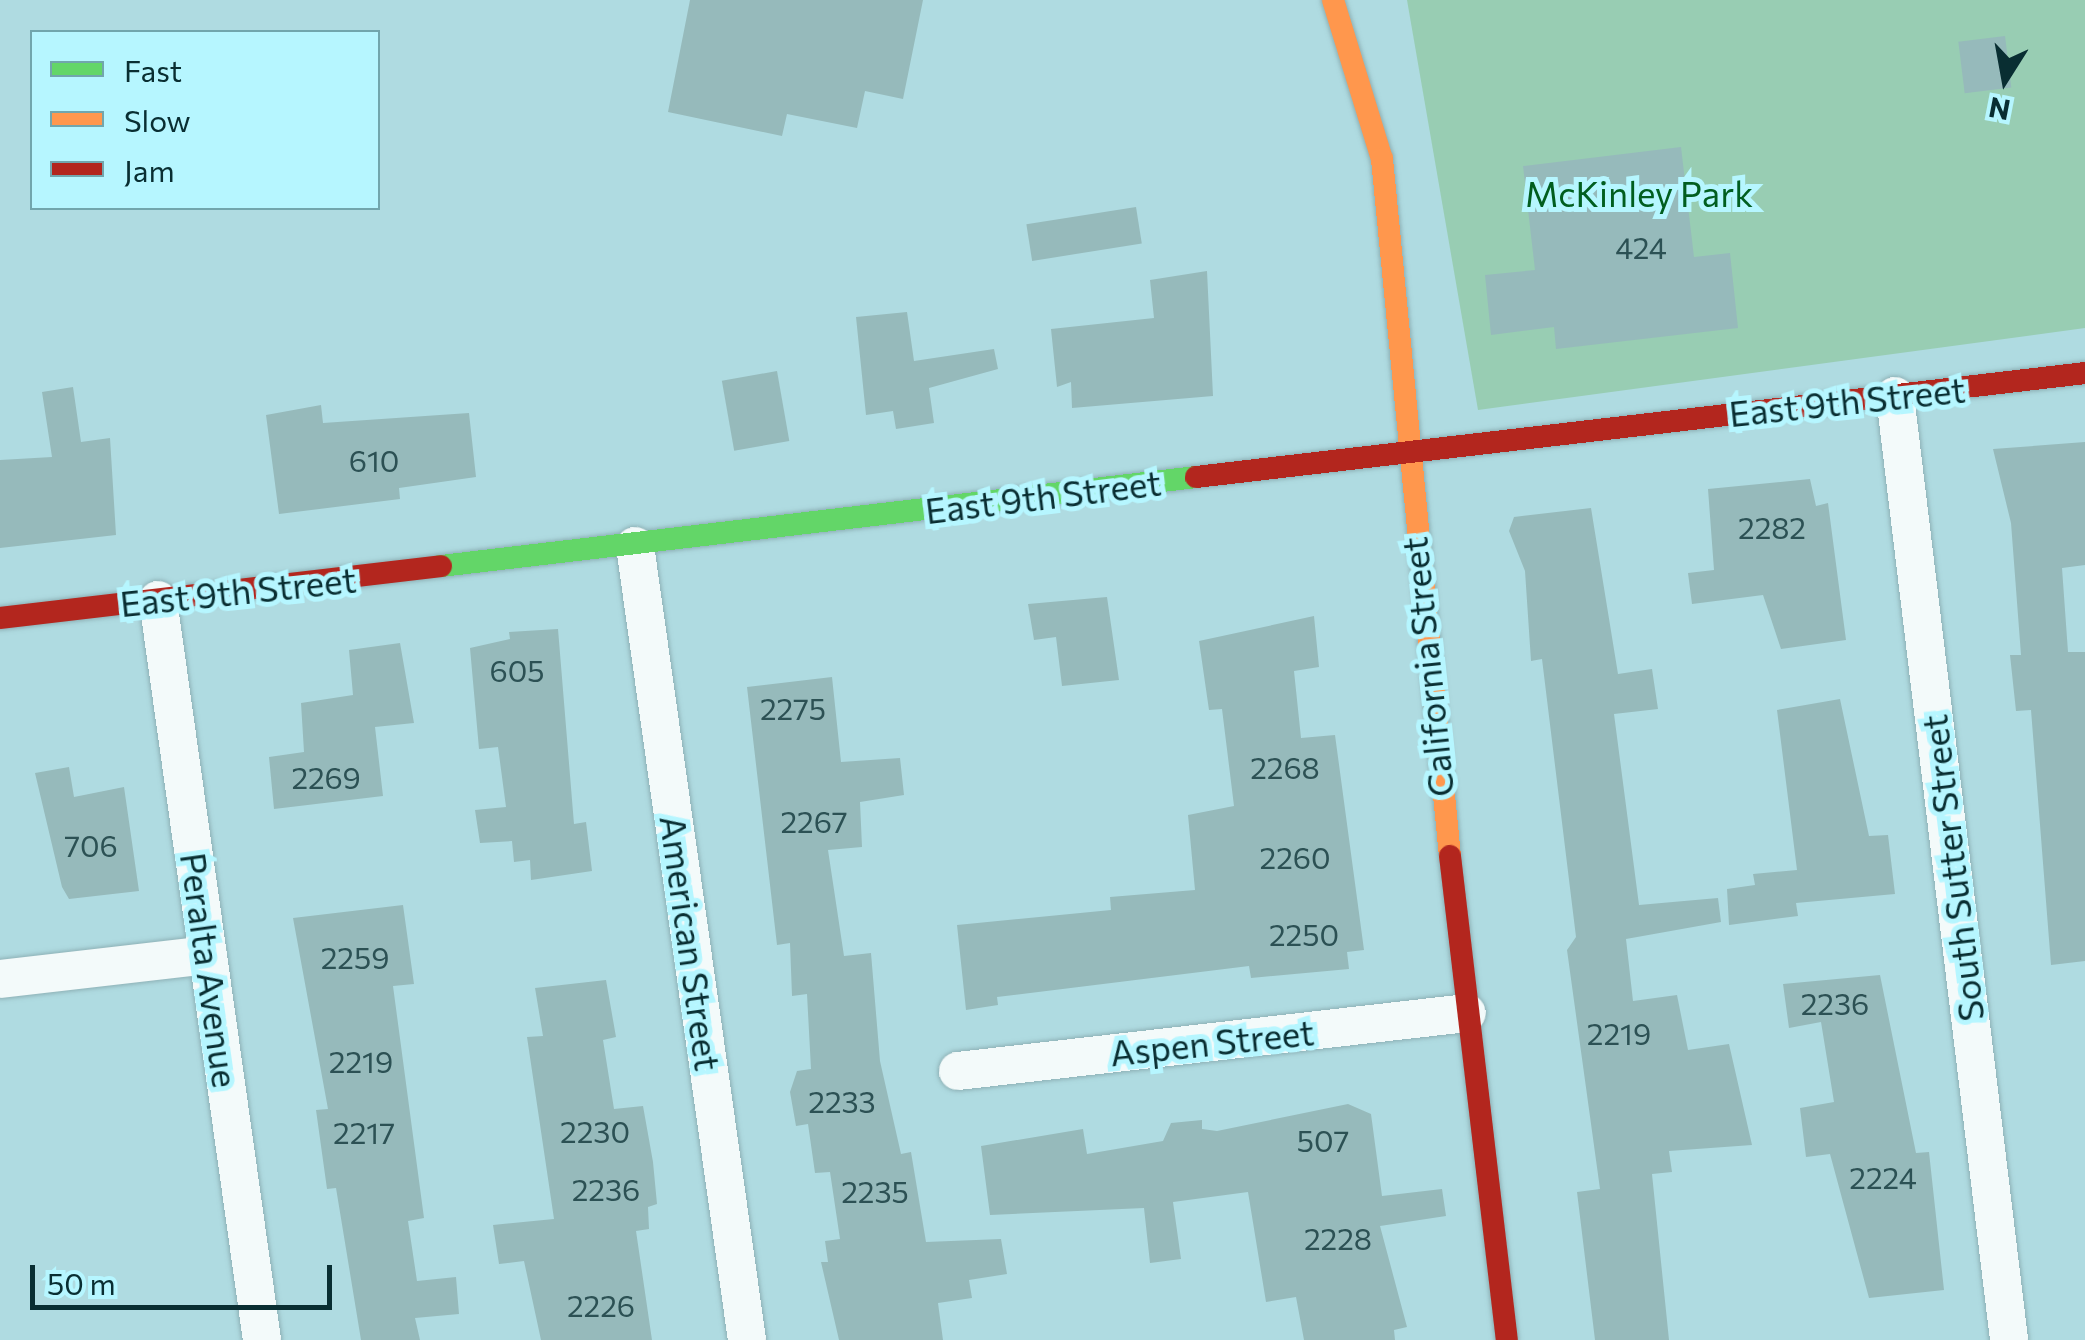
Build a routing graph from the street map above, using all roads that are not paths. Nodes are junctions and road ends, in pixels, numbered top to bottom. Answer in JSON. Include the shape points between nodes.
{"nodes":[{"id":1,"x":1333,"y":0,"type":"edge"},
{"id":2,"x":2085,"y":374,"type":"edge"},
{"id":3,"x":1895,"y":396,"type":"junction"},
{"id":4,"x":1409,"y":452,"type":"junction"},
{"id":5,"x":635,"y":546,"type":"junction"},
{"id":6,"x":158,"y":600,"type":"junction"},
{"id":7,"x":0,"y":618,"type":"edge"},
{"id":8,"x":208,"y":955,"type":"junction"},
{"id":9,"x":0,"y":979,"type":"edge"},
{"id":10,"x":1466,"y":1013,"type":"junction"},
{"id":11,"x":958,"y":1071,"type":"dead end"},
{"id":12,"x":262,"y":1340,"type":"edge"},
{"id":13,"x":747,"y":1340,"type":"edge"},
{"id":14,"x":1507,"y":1340,"type":"edge"},
{"id":15,"x":2010,"y":1340,"type":"edge"}],
"edges":[{"from":1,"to":4,"type":"street","name":"California Street","via":[[1382,159],[1408,362]]},
{"from":2,"to":3,"type":"street","name":"East 9th Street"},
{"from":3,"to":4,"type":"street","name":"East 9th Street"},
{"from":3,"to":15,"type":"street","name":"South Sutter Street"},
{"from":4,"to":5,"type":"street","name":"East 9th Street"},
{"from":4,"to":10,"type":"street","name":"California Street"},
{"from":5,"to":6,"type":"street","name":"East 9th Street"},
{"from":5,"to":13,"type":"street","name":"American Street"},
{"from":6,"to":7,"type":"street","name":"East 9th Street"},
{"from":6,"to":8,"type":"street","name":"Peralta Avenue"},
{"from":8,"to":9,"type":"street"},
{"from":8,"to":12,"type":"street","name":"Peralta Avenue"},
{"from":10,"to":11,"type":"street","name":"Aspen Street"},
{"from":10,"to":14,"type":"street","name":"California Street"}]}
